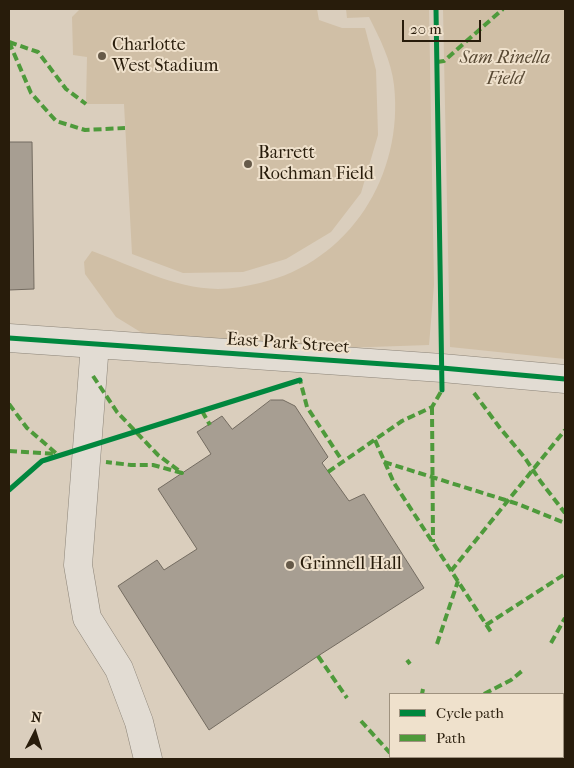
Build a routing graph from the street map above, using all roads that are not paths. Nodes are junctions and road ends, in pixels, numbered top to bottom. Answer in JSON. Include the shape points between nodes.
{"nodes":[{"id":1,"x":9,"y":338,"type":"edge"},
{"id":2,"x":96,"y":344,"type":"junction"},
{"id":3,"x":565,"y":379,"type":"edge"},
{"id":4,"x":148,"y":759,"type":"edge"}],
"edges":[{"from":1,"to":2,"type":"street","name":"East Park Street"},
{"from":2,"to":3,"type":"street","name":"East Park Street"},
{"from":2,"to":4,"type":"street","via":[[78,565],[88,618],[120,669]]}]}
